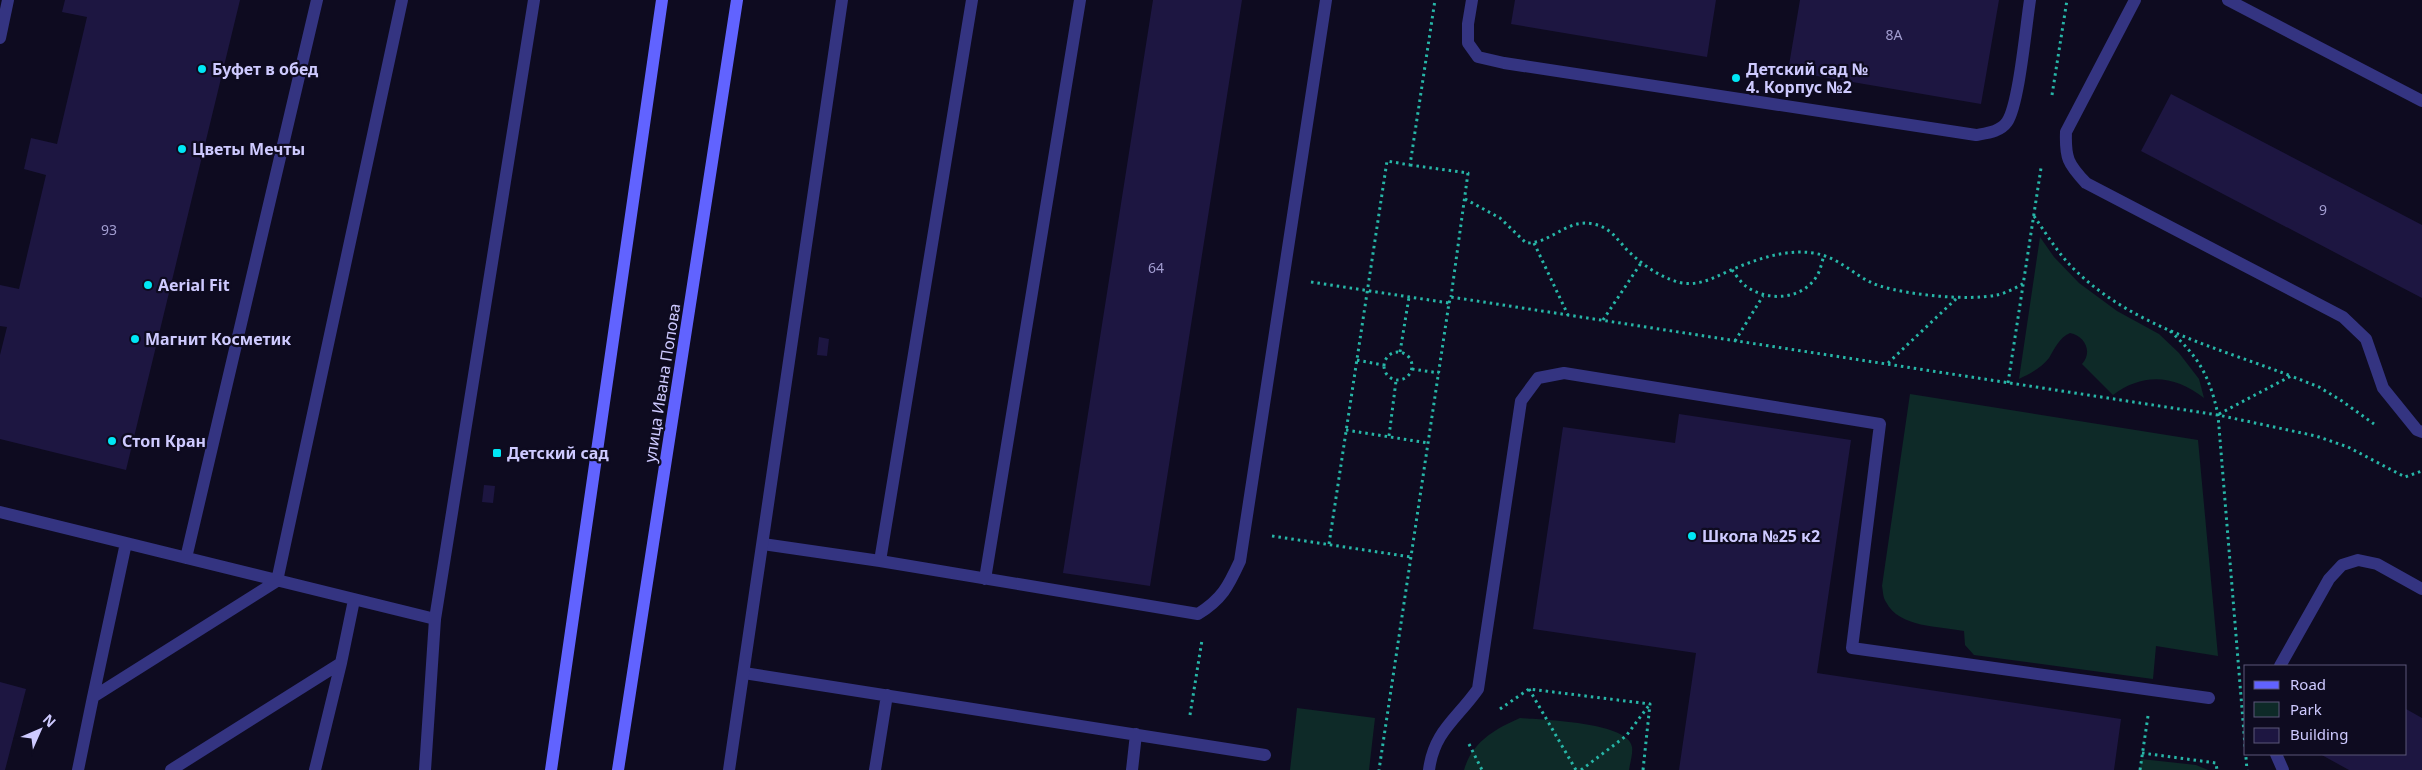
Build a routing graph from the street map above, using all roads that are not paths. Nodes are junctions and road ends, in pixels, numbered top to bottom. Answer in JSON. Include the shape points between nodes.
{"nodes":[{"id":1,"x":8,"y":0,"type":"edge"},
{"id":2,"x":317,"y":0,"type":"edge"},
{"id":3,"x":402,"y":0,"type":"edge"},
{"id":4,"x":534,"y":0,"type":"edge"},
{"id":5,"x":662,"y":0,"type":"edge"},
{"id":6,"x":737,"y":0,"type":"edge"},
{"id":7,"x":842,"y":0,"type":"edge"},
{"id":8,"x":972,"y":0,"type":"edge"},
{"id":9,"x":1080,"y":0,"type":"edge"},
{"id":10,"x":1326,"y":0,"type":"edge"},
{"id":11,"x":1472,"y":0,"type":"edge"},
{"id":12,"x":2030,"y":0,"type":"edge"},
{"id":13,"x":2134,"y":0,"type":"edge"},
{"id":14,"x":2228,"y":0,"type":"edge"},
{"id":15,"x":0,"y":38,"type":"edge"},
{"id":16,"x":2422,"y":101,"type":"edge"},
{"id":17,"x":2420,"y":431,"type":"edge"},
{"id":18,"x":0,"y":512,"type":"edge"},
{"id":19,"x":126,"y":543,"type":"junction"},
{"id":20,"x":763,"y":544,"type":"junction"},
{"id":21,"x":186,"y":558,"type":"junction"},
{"id":22,"x":880,"y":561,"type":"junction"},
{"id":23,"x":985,"y":579,"type":"junction"},
{"id":24,"x":277,"y":581,"type":"junction"},
{"id":25,"x":2422,"y":589,"type":"edge"},
{"id":26,"x":354,"y":600,"type":"junction"},
{"id":27,"x":435,"y":619,"type":"junction"},
{"id":28,"x":341,"y":663,"type":"junction"},
{"id":29,"x":2281,"y":665,"type":"edge"},
{"id":30,"x":744,"y":673,"type":"junction"},
{"id":31,"x":887,"y":695,"type":"junction"},
{"id":32,"x":93,"y":697,"type":"junction"},
{"id":33,"x":2208,"y":698,"type":"dead end"},
{"id":34,"x":1136,"y":734,"type":"junction"},
{"id":35,"x":1265,"y":755,"type":"dead end"},
{"id":36,"x":2276,"y":755,"type":"edge"},
{"id":37,"x":78,"y":770,"type":"edge"},
{"id":38,"x":172,"y":770,"type":"edge"},
{"id":39,"x":315,"y":770,"type":"edge"},
{"id":40,"x":425,"y":770,"type":"edge"},
{"id":41,"x":551,"y":770,"type":"edge"},
{"id":42,"x":618,"y":770,"type":"edge"},
{"id":43,"x":729,"y":770,"type":"edge"},
{"id":44,"x":875,"y":770,"type":"edge"},
{"id":45,"x":1132,"y":770,"type":"edge"},
{"id":46,"x":1429,"y":770,"type":"edge"},
{"id":47,"x":2283,"y":770,"type":"edge"}],
"edges":[{"from":1,"to":15,"type":"street"},
{"from":2,"to":21,"type":"street"},
{"from":3,"to":24,"type":"street"},
{"from":4,"to":27,"type":"street"},
{"from":5,"to":41,"type":"main road"},
{"from":6,"to":42,"type":"main road","name":"улица Ивана Попова"},
{"from":7,"to":20,"type":"street"},
{"from":8,"to":22,"type":"street"},
{"from":9,"to":23,"type":"street"},
{"from":10,"to":23,"type":"street","via":[[1240,561],[1228,589],[1198,614]]},
{"from":11,"to":12,"type":"street","via":[[1468,43],[1478,57],[1976,135],[1993,132],[2007,122],[2014,105]]},
{"from":13,"to":17,"type":"street","via":[[2066,132],[2066,153],[2071,168],[2086,184],[2343,317],[2366,339],[2383,388]]},
{"from":14,"to":16,"type":"street"},
{"from":18,"to":19,"type":"street"},
{"from":19,"to":21,"type":"street"},
{"from":19,"to":32,"type":"street"},
{"from":20,"to":22,"type":"street"},
{"from":20,"to":30,"type":"street"},
{"from":21,"to":24,"type":"street"},
{"from":22,"to":23,"type":"street"},
{"from":24,"to":26,"type":"street"},
{"from":24,"to":32,"type":"street"},
{"from":25,"to":29,"type":"street","via":[[2377,564],[2358,560],[2342,565],[2329,579]]},
{"from":26,"to":27,"type":"street"},
{"from":26,"to":28,"type":"street"},
{"from":27,"to":40,"type":"street"},
{"from":28,"to":38,"type":"street"},
{"from":28,"to":39,"type":"street"},
{"from":30,"to":31,"type":"street"},
{"from":30,"to":43,"type":"street"},
{"from":31,"to":34,"type":"street"},
{"from":31,"to":44,"type":"street"},
{"from":32,"to":37,"type":"street"},
{"from":33,"to":46,"type":"street","via":[[1852,648],[1880,424],[1564,373],[1538,378],[1521,401],[1478,689],[1443,730],[1431,754]]},
{"from":34,"to":35,"type":"street"},
{"from":34,"to":45,"type":"street"},
{"from":36,"to":47,"type":"street"}]}
